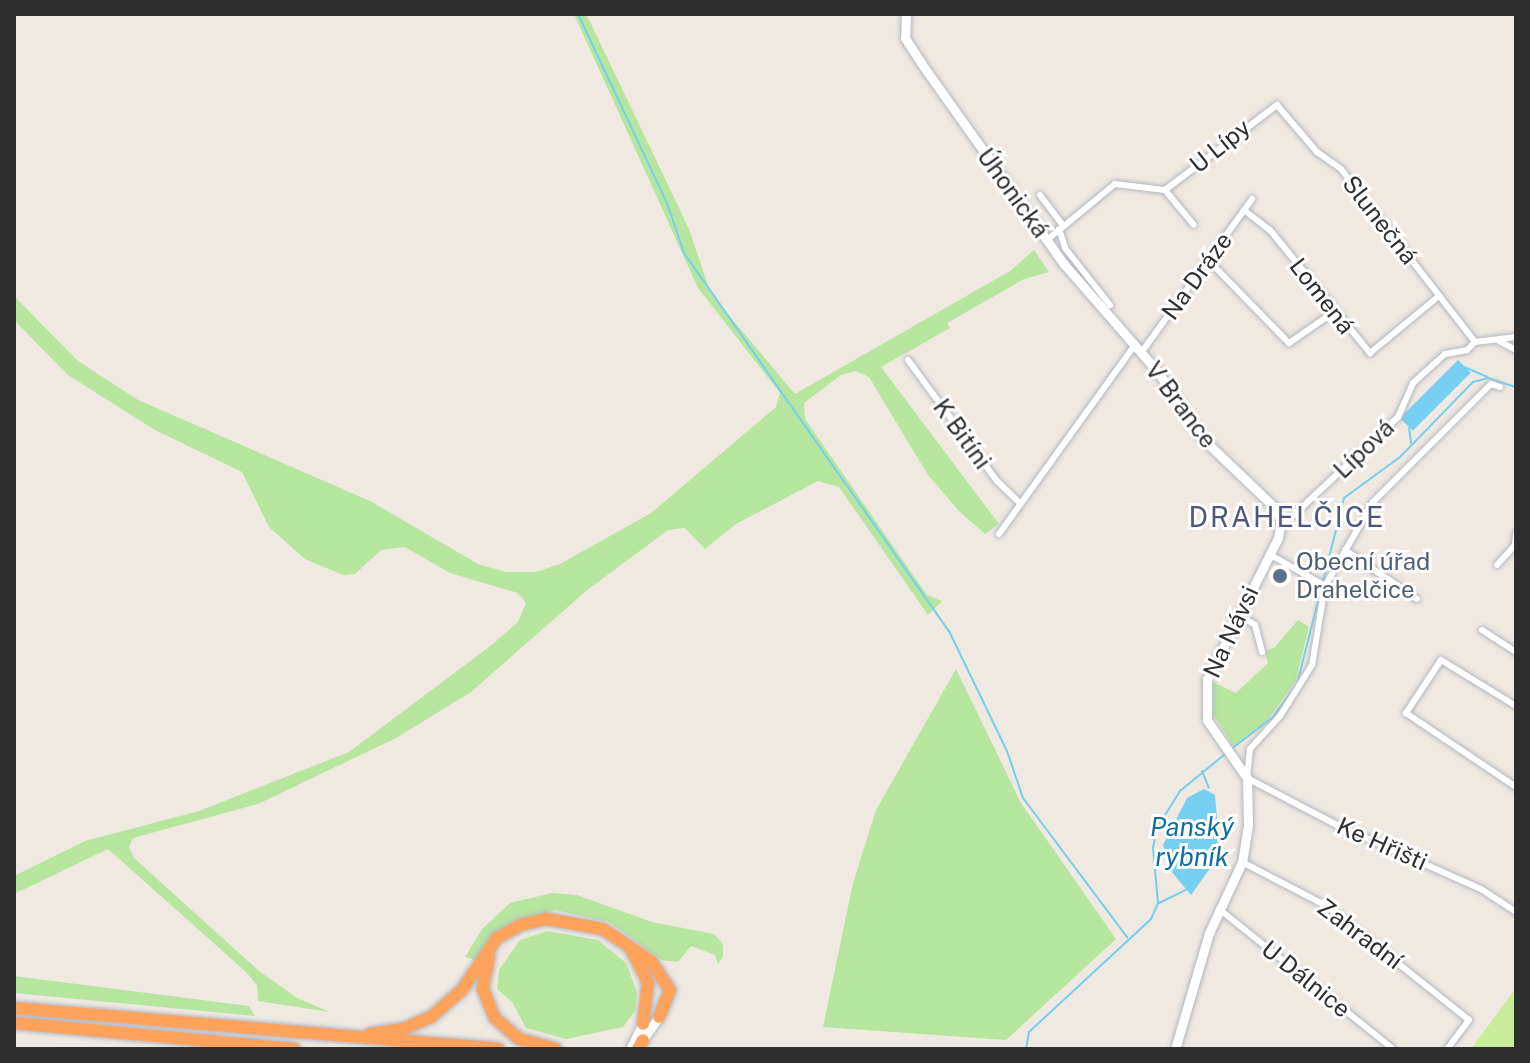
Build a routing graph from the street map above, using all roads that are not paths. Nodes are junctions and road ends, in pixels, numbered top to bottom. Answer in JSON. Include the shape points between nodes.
{"nodes":[{"id":1,"x":904,"y":18,"type":"edge"},
{"id":2,"x":1277,"y":105,"type":"joint"},
{"id":3,"x":1165,"y":190,"type":"junction"},
{"id":4,"x":1040,"y":195,"type":"dead end"},
{"id":5,"x":1252,"y":199,"type":"dead end"},
{"id":6,"x":1244,"y":210,"type":"junction"},
{"id":7,"x":1194,"y":225,"type":"dead end"},
{"id":8,"x":1061,"y":228,"type":"junction"},
{"id":9,"x":1047,"y":240,"type":"junction"},
{"id":10,"x":1209,"y":261,"type":"junction"},
{"id":11,"x":1439,"y":296,"type":"junction"},
{"id":12,"x":1110,"y":305,"type":"dead end"},
{"id":13,"x":1334,"y":312,"type":"junction"},
{"id":14,"x":1516,"y":337,"type":"edge"},
{"id":15,"x":1499,"y":341,"type":"junction"},
{"id":16,"x":1475,"y":342,"type":"junction"},
{"id":17,"x":1137,"y":349,"type":"junction"},
{"id":18,"x":1516,"y":350,"type":"edge"},
{"id":19,"x":908,"y":360,"type":"dead end"},
{"id":20,"x":1500,"y":387,"type":"dead end"},
{"id":21,"x":1021,"y":504,"type":"junction"},
{"id":22,"x":1281,"y":527,"type":"junction"},
{"id":23,"x":999,"y":534,"type":"dead end"},
{"id":24,"x":1516,"y":534,"type":"edge"},
{"id":25,"x":1515,"y":545,"type":"edge"},
{"id":26,"x":1345,"y":550,"type":"junction"},
{"id":27,"x":1269,"y":554,"type":"junction"},
{"id":28,"x":1497,"y":565,"type":"dead end"},
{"id":29,"x":1321,"y":584,"type":"junction"},
{"id":30,"x":1417,"y":599,"type":"dead end"},
{"id":31,"x":1237,"y":614,"type":"junction"},
{"id":32,"x":1482,"y":630,"type":"dead end"},
{"id":33,"x":1262,"y":652,"type":"dead end"},
{"id":34,"x":1516,"y":652,"type":"edge"},
{"id":35,"x":1516,"y":706,"type":"edge"},
{"id":36,"x":1247,"y":778,"type":"junction"},
{"id":37,"x":1516,"y":787,"type":"edge"},
{"id":38,"x":1242,"y":862,"type":"junction"},
{"id":39,"x":1219,"y":909,"type":"junction"},
{"id":40,"x":1516,"y":912,"type":"edge"},
{"id":41,"x":511,"y":930,"type":"junction"},
{"id":42,"x":608,"y":931,"type":"junction"},
{"id":43,"x":14,"y":1008,"type":"edge"},
{"id":44,"x":659,"y":1017,"type":"joint"},
{"id":45,"x":14,"y":1023,"type":"edge"},
{"id":46,"x":643,"y":1024,"type":"joint"},
{"id":47,"x":314,"y":1036,"type":"junction"},
{"id":48,"x":637,"y":1047,"type":"edge"},
{"id":49,"x":295,"y":1049,"type":"edge"},
{"id":50,"x":498,"y":1049,"type":"edge"},
{"id":51,"x":556,"y":1049,"type":"edge"},
{"id":52,"x":1175,"y":1049,"type":"edge"},
{"id":53,"x":1393,"y":1049,"type":"edge"},
{"id":54,"x":1447,"y":1049,"type":"edge"}],
"edges":[{"from":1,"to":9,"type":"main road","name":"Úhonická","via":[[905,38],[921,63]]},
{"from":2,"to":3,"type":"street","name":"U Lípy"},
{"from":2,"to":11,"type":"street","name":"Slunečná","via":[[1317,152],[1341,169]]},
{"from":3,"to":7,"type":"street","name":"U Lípy"},
{"from":3,"to":8,"type":"street","name":"U Lípy","via":[[1115,184]]},
{"from":4,"to":8,"type":"street"},
{"from":5,"to":6,"type":"street","name":"Na Dráze"},
{"from":6,"to":10,"type":"street","name":"Na Dráze"},
{"from":6,"to":13,"type":"street","name":"Lomená","via":[[1270,230]]},
{"from":8,"to":9,"type":"street","name":"U Lípy"},
{"from":8,"to":12,"type":"street","via":[[1065,248]]},
{"from":9,"to":17,"type":"main road","name":"Úhonická"},
{"from":10,"to":13,"type":"street","via":[[1289,343]]},
{"from":10,"to":17,"type":"street","name":"Na Dráze"},
{"from":11,"to":13,"type":"street","name":"Lomená","via":[[1370,353]]},
{"from":11,"to":16,"type":"street","name":"Slunečná"},
{"from":14,"to":15,"type":"street"},
{"from":15,"to":16,"type":"street"},
{"from":15,"to":18,"type":"street"},
{"from":16,"to":22,"type":"street","name":"Lípová","via":[[1467,350],[1445,354],[1413,383],[1398,417]]},
{"from":17,"to":21,"type":"street","name":"Na Dráze"},
{"from":17,"to":22,"type":"main road","name":"V Brance","via":[[1202,438],[1276,509]]},
{"from":19,"to":21,"type":"street","name":"K Bitíni","via":[[997,481]]},
{"from":20,"to":26,"type":"street","via":[[1491,384],[1384,489]]},
{"from":21,"to":23,"type":"street","name":"Na Dráze"},
{"from":22,"to":27,"type":"main road","name":"Na Návsi"},
{"from":24,"to":25,"type":"street"},
{"from":25,"to":28,"type":"street"},
{"from":26,"to":29,"type":"street"},
{"from":26,"to":30,"type":"street"},
{"from":27,"to":29,"type":"street"},
{"from":27,"to":31,"type":"main road","name":"Na Návsi"},
{"from":29,"to":36,"type":"street","via":[[1312,665],[1280,716],[1250,749]]},
{"from":31,"to":33,"type":"street","via":[[1255,625]]},
{"from":31,"to":36,"type":"main road","name":"Na Návsi","via":[[1204,696],[1207,720]]},
{"from":32,"to":34,"type":"street"},
{"from":35,"to":37,"type":"street","via":[[1441,660],[1406,713]]},
{"from":36,"to":38,"type":"main road"},
{"from":36,"to":40,"type":"street","name":"Ke Hřišti","via":[[1481,889]]},
{"from":38,"to":39,"type":"main road"},
{"from":38,"to":54,"type":"street","name":"Zahradní","via":[[1325,905],[1469,1020]]},
{"from":39,"to":52,"type":"main road"},
{"from":39,"to":53,"type":"street","name":"U Dálnice"},
{"from":41,"to":42,"type":"highway","via":[[555,919]]},
{"from":41,"to":47,"type":"highway","via":[[492,944],[455,998],[423,1021],[381,1033]]},
{"from":41,"to":51,"type":"highway","via":[[486,968],[488,1005],[514,1036]]},
{"from":42,"to":44,"type":"highway","via":[[636,948],[666,978],[670,998]]},
{"from":42,"to":46,"type":"highway","via":[[633,952],[645,971],[649,997]]},
{"from":43,"to":47,"type":"highway"},
{"from":44,"to":48,"type":"main road"},
{"from":45,"to":49,"type":"highway"},
{"from":46,"to":48,"type":"main road"},
{"from":47,"to":50,"type":"highway"}]}
